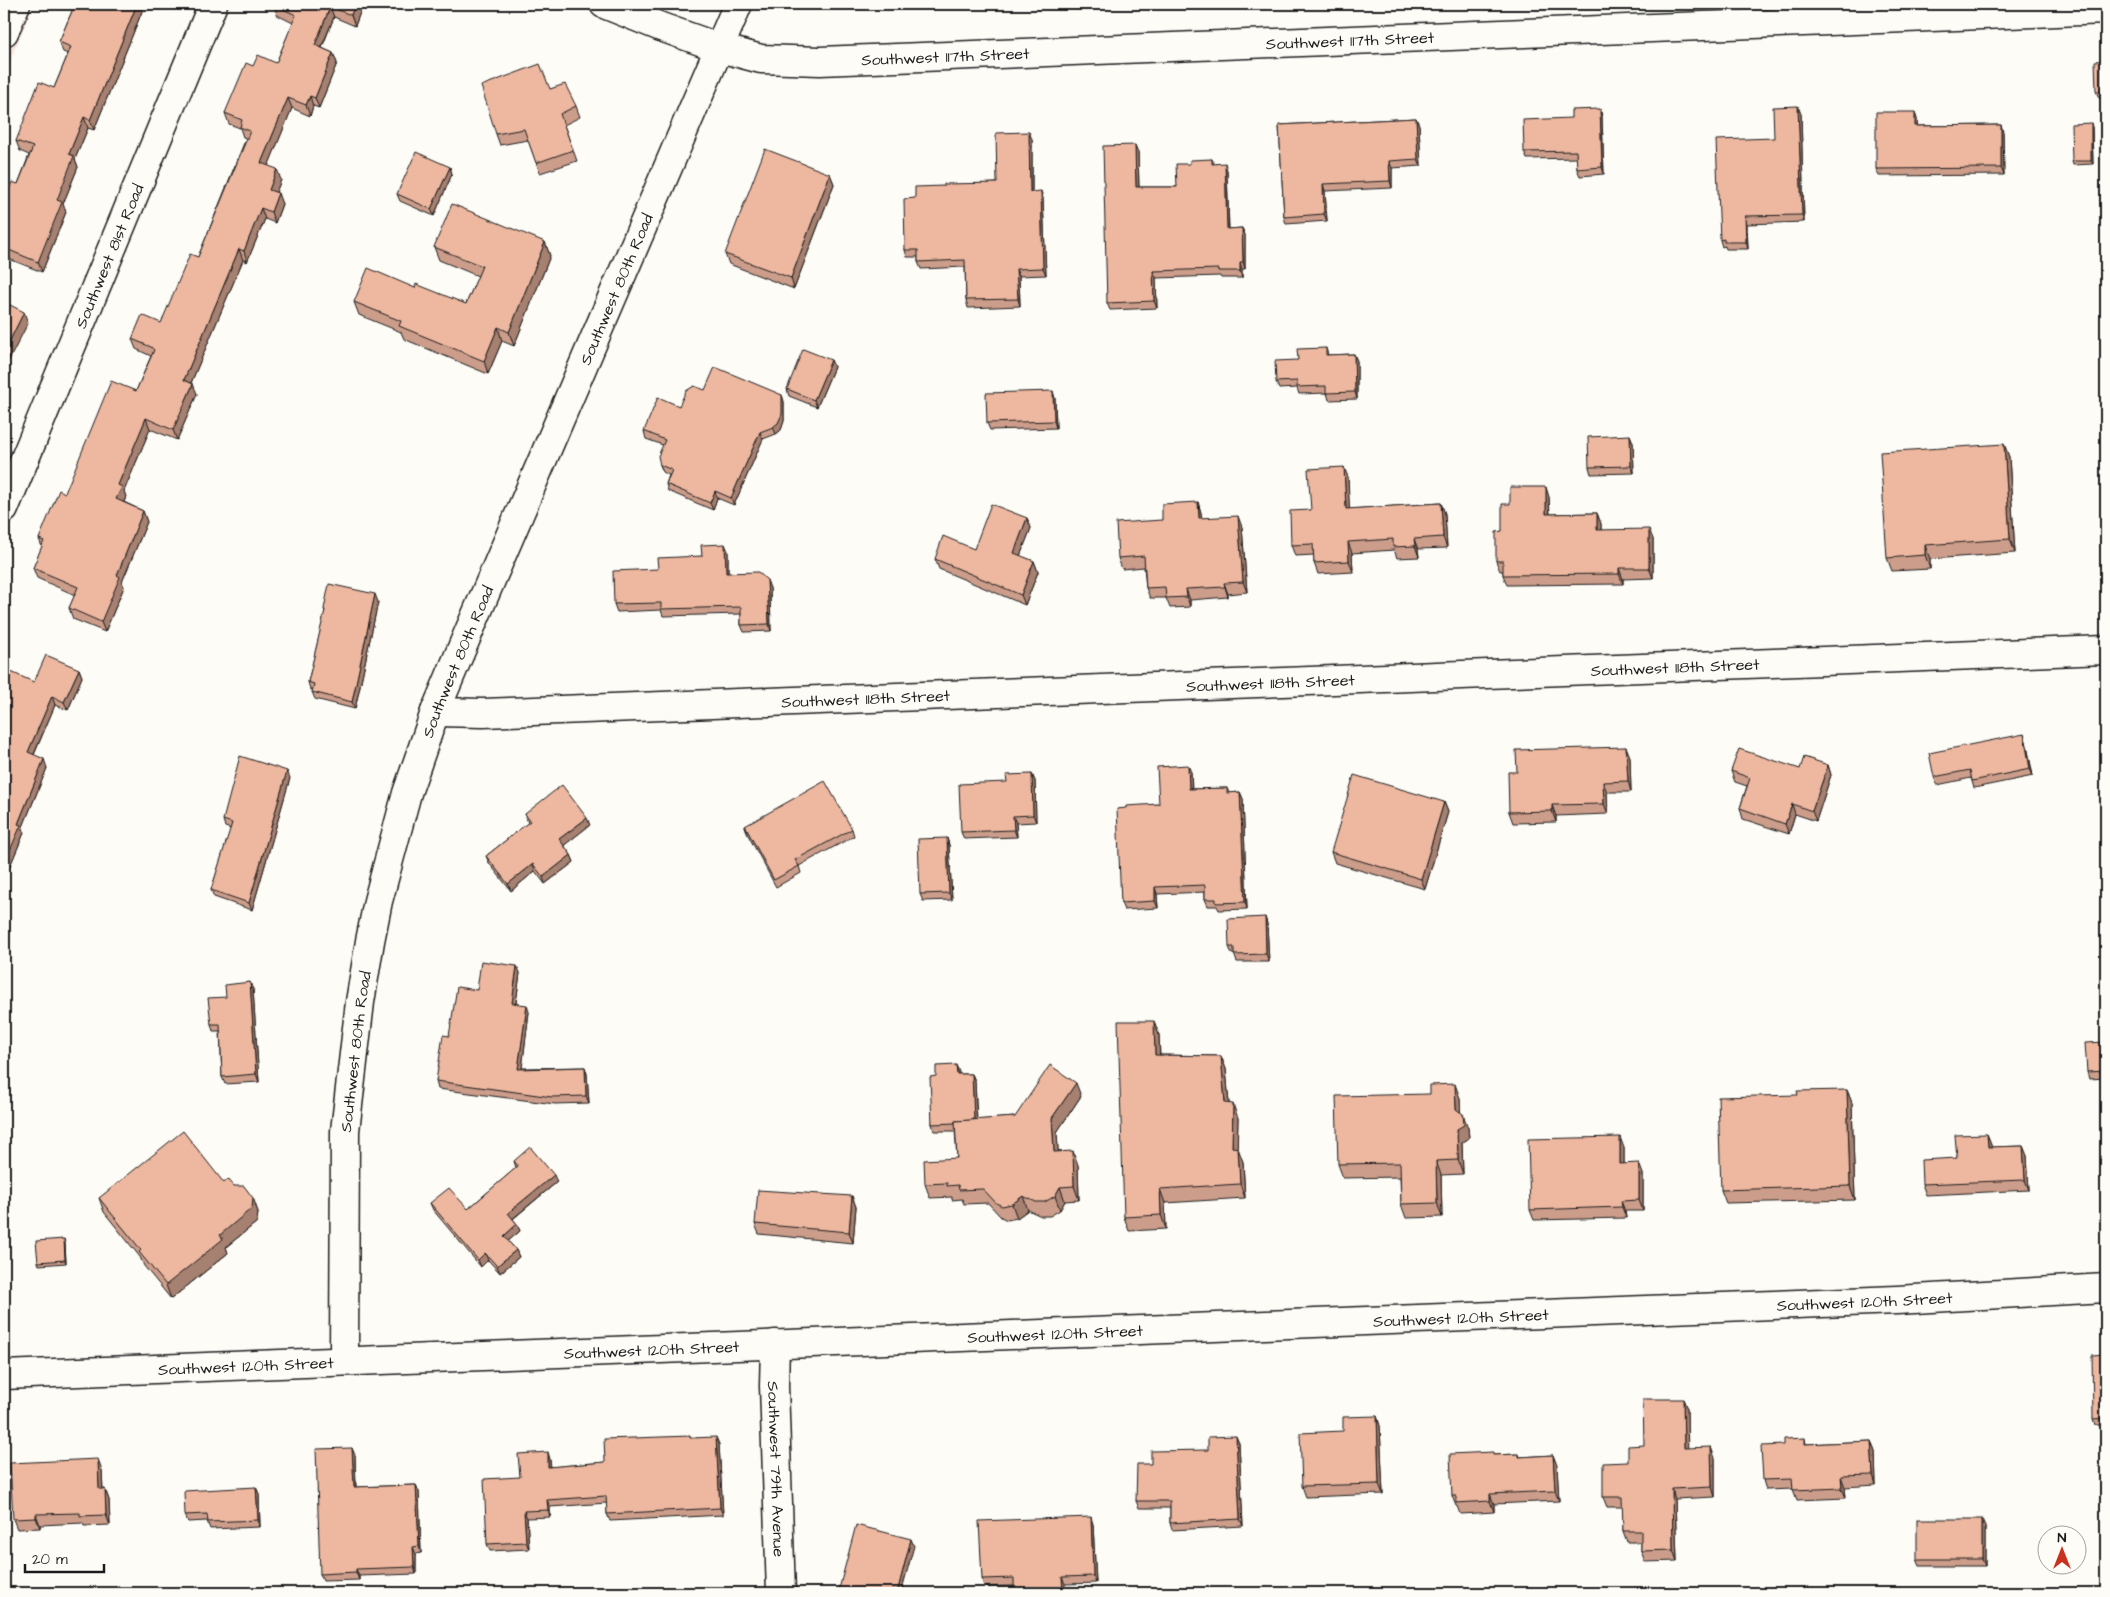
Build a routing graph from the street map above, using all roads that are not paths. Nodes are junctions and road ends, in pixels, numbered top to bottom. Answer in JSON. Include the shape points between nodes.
{"nodes":[{"id":1,"x":16,"y":4,"type":"edge"},
{"id":2,"x":213,"y":4,"type":"edge"},
{"id":3,"x":604,"y":4,"type":"edge"},
{"id":4,"x":738,"y":4,"type":"edge"},
{"id":5,"x":2106,"y":10,"type":"edge"},
{"id":6,"x":4,"y":32,"type":"edge"},
{"id":7,"x":720,"y":48,"type":"junction"},
{"id":8,"x":4,"y":509,"type":"edge"},
{"id":9,"x":2106,"y":650,"type":"edge"},
{"id":10,"x":435,"y":712,"type":"junction"},
{"id":11,"x":2106,"y":1288,"type":"edge"},
{"id":12,"x":775,"y":1344,"type":"junction"},
{"id":13,"x":344,"y":1361,"type":"junction"},
{"id":14,"x":4,"y":1375,"type":"edge"},
{"id":15,"x":781,"y":1593,"type":"edge"}],
"edges":[{"from":1,"to":6,"type":"street"},
{"from":2,"to":8,"type":"street","name":"Southwest 81st Road"},
{"from":3,"to":7,"type":"street","name":"Southwest 117th Street"},
{"from":4,"to":7,"type":"street","name":"Southwest 80th Road"},
{"from":5,"to":7,"type":"street","name":"Southwest 117th Street","via":[[853,61],[761,59]]},
{"from":7,"to":10,"type":"street","name":"Southwest 80th Road"},
{"from":9,"to":10,"type":"street","name":"Southwest 118th Street","via":[[483,713]]},
{"from":10,"to":13,"type":"street","name":"Southwest 80th Road","via":[[407,793],[378,901],[359,1011],[345,1130]]},
{"from":11,"to":12,"type":"street","name":"Southwest 120th Street","via":[[1898,1300]]},
{"from":12,"to":13,"type":"street","name":"Southwest 120th Street"},
{"from":12,"to":15,"type":"street","name":"Southwest 79th Avenue"},
{"from":13,"to":14,"type":"street","name":"Southwest 120th Street"}]}
